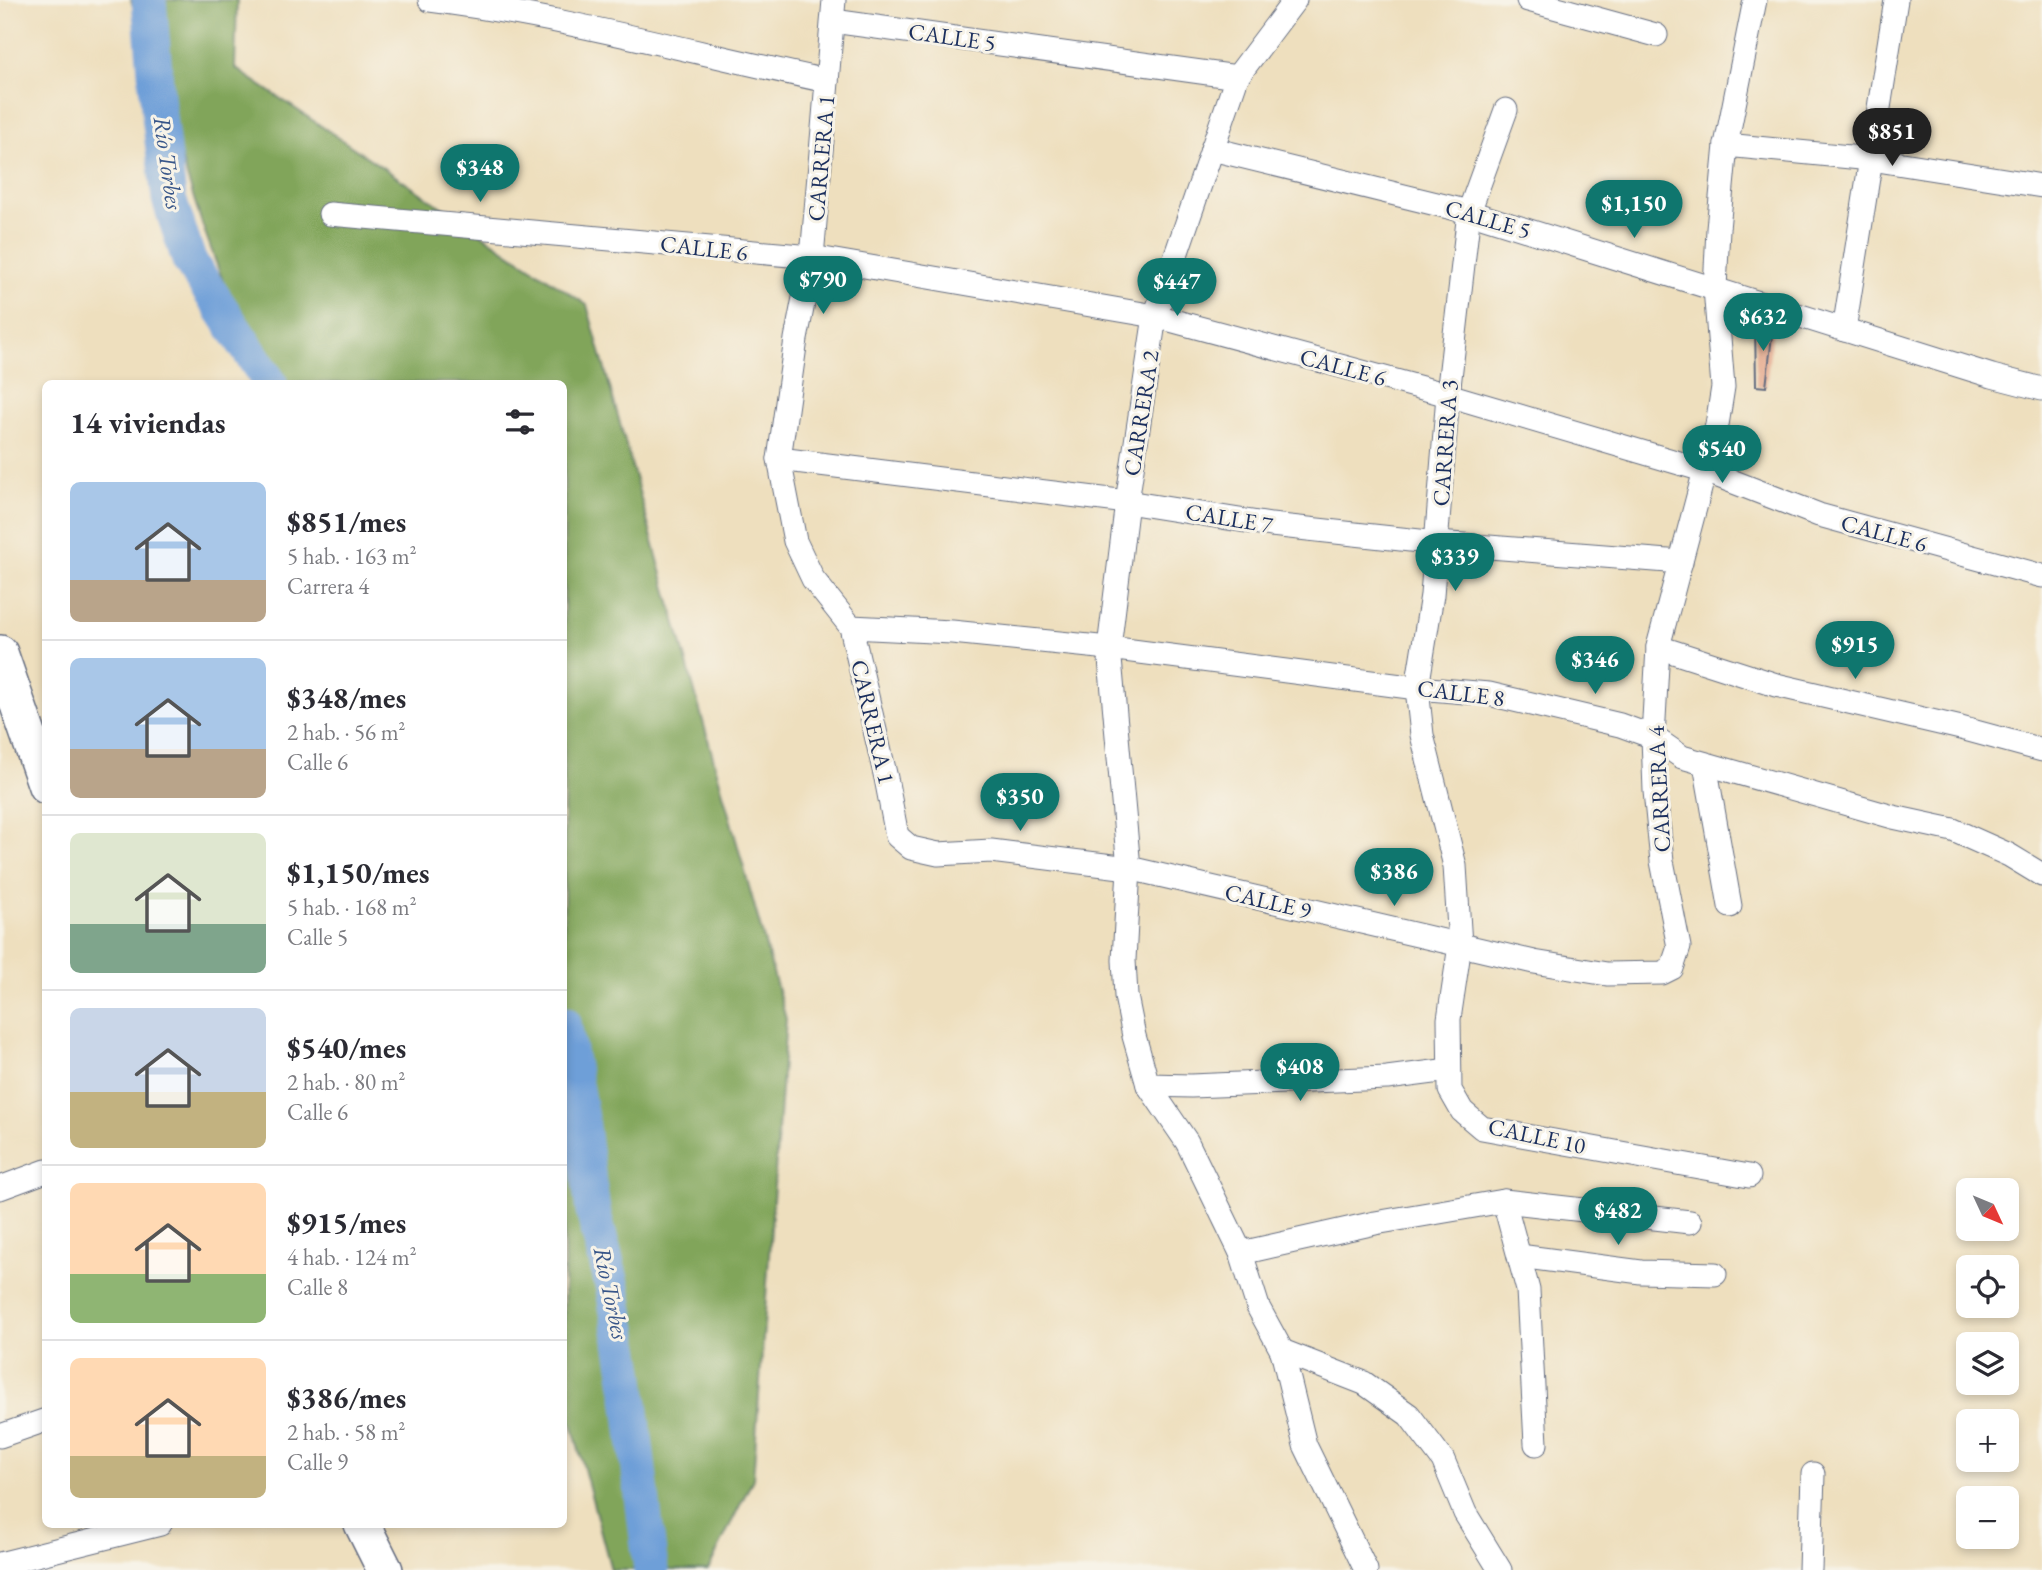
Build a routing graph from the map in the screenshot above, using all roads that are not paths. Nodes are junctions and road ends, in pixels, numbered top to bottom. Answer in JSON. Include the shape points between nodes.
{"nodes":[{"id":1,"x":430,"y":0,"type":"edge"},
{"id":2,"x":1295,"y":0,"type":"edge"},
{"id":3,"x":1528,"y":0,"type":"edge"},
{"id":4,"x":1755,"y":0,"type":"edge"},
{"id":5,"x":1896,"y":0,"type":"edge"},
{"id":6,"x":834,"y":10,"type":"edge"},
{"id":7,"x":1656,"y":35,"type":"dead end"},
{"id":8,"x":1237,"y":77,"type":"junction"},
{"id":9,"x":827,"y":81,"type":"junction"},
{"id":10,"x":1506,"y":110,"type":"dead end"},
{"id":11,"x":1726,"y":145,"type":"junction"},
{"id":12,"x":1212,"y":149,"type":"junction"},
{"id":13,"x":1871,"y":159,"type":"junction"},
{"id":14,"x":2042,"y":186,"type":"edge"},
{"id":15,"x":1469,"y":212,"type":"junction"},
{"id":16,"x":330,"y":214,"type":"dead end"},
{"id":17,"x":812,"y":257,"type":"junction"},
{"id":18,"x":1715,"y":288,"type":"junction"},
{"id":19,"x":1155,"y":316,"type":"junction"},
{"id":20,"x":1844,"y":330,"type":"junction"},
{"id":21,"x":2042,"y":389,"type":"edge"},
{"id":22,"x":1448,"y":396,"type":"junction"},
{"id":23,"x":779,"y":459,"type":"junction"},
{"id":24,"x":1703,"y":470,"type":"junction"},
{"id":25,"x":1127,"y":502,"type":"junction"},
{"id":26,"x":1438,"y":543,"type":"junction"},
{"id":27,"x":1681,"y":562,"type":"junction"},
{"id":28,"x":2042,"y":576,"type":"edge"},
{"id":29,"x":852,"y":627,"type":"junction"},
{"id":30,"x":1658,"y":647,"type":"junction"},
{"id":31,"x":1109,"y":648,"type":"junction"},
{"id":32,"x":0,"y":653,"type":"edge"},
{"id":33,"x":1417,"y":688,"type":"junction"},
{"id":34,"x":1653,"y":737,"type":"junction"},
{"id":35,"x":2042,"y":750,"type":"edge"},
{"id":36,"x":1705,"y":764,"type":"junction"},
{"id":37,"x":42,"y":774,"type":"edge"},
{"id":38,"x":897,"y":836,"type":"joint"},
{"id":39,"x":1129,"y":868,"type":"junction"},
{"id":40,"x":2042,"y":875,"type":"edge"},
{"id":41,"x":1730,"y":906,"type":"dead end"},
{"id":42,"x":1460,"y":946,"type":"junction"},
{"id":43,"x":1676,"y":958,"type":"joint"},
{"id":44,"x":1449,"y":1070,"type":"junction"},
{"id":45,"x":1148,"y":1085,"type":"junction"},
{"id":46,"x":42,"y":1172,"type":"edge"},
{"id":47,"x":1749,"y":1176,"type":"dead end"},
{"id":48,"x":0,"y":1188,"type":"edge"},
{"id":49,"x":1504,"y":1201,"type":"junction"},
{"id":50,"x":1690,"y":1222,"type":"dead end"},
{"id":51,"x":1241,"y":1253,"type":"junction"},
{"id":52,"x":1519,"y":1256,"type":"junction"},
{"id":53,"x":1715,"y":1274,"type":"dead end"},
{"id":54,"x":1282,"y":1351,"type":"junction"},
{"id":55,"x":42,"y":1421,"type":"edge"},
{"id":56,"x":0,"y":1436,"type":"edge"},
{"id":57,"x":1536,"y":1444,"type":"dead end"},
{"id":58,"x":1813,"y":1474,"type":"dead end"},
{"id":59,"x":144,"y":1528,"type":"edge"},
{"id":60,"x":364,"y":1528,"type":"edge"},
{"id":61,"x":0,"y":1564,"type":"edge"},
{"id":62,"x":384,"y":1570,"type":"edge"},
{"id":63,"x":1366,"y":1570,"type":"edge"},
{"id":64,"x":1500,"y":1570,"type":"edge"},
{"id":65,"x":1810,"y":1570,"type":"edge"}],
"edges":[{"from":1,"to":9,"type":"street","via":[[653,41]]},
{"from":2,"to":8,"type":"street","name":"CARRERA 2"},
{"from":3,"to":7,"type":"street"},
{"from":4,"to":11,"type":"street","name":"CARRERA 4"},
{"from":5,"to":13,"type":"street"},
{"from":6,"to":8,"type":"street","name":"CALLE 5"},
{"from":6,"to":9,"type":"street","name":"CARRERA 1"},
{"from":8,"to":12,"type":"street","name":"CARRERA 2"},
{"from":9,"to":17,"type":"street","name":"CARRERA 1"},
{"from":10,"to":15,"type":"street","name":"CARRERA 3"},
{"from":11,"to":13,"type":"street"},
{"from":11,"to":18,"type":"street","name":"CARRERA 4"},
{"from":12,"to":15,"type":"street","name":"CALLE 5"},
{"from":12,"to":19,"type":"street","name":"CARRERA 2"},
{"from":13,"to":14,"type":"street"},
{"from":13,"to":20,"type":"street"},
{"from":15,"to":18,"type":"street","name":"CALLE 5"},
{"from":15,"to":22,"type":"street","name":"CARRERA 3"},
{"from":16,"to":17,"type":"street","name":"CALLE 6"},
{"from":17,"to":19,"type":"street","name":"CALLE 6"},
{"from":17,"to":23,"type":"street","name":"CARRERA 1"},
{"from":18,"to":20,"type":"street","name":"CALLE 5"},
{"from":18,"to":24,"type":"street","name":"CARRERA 4","via":[[1723,387]]},
{"from":19,"to":22,"type":"street","name":"CALLE 6"},
{"from":19,"to":25,"type":"street","name":"CARRERA 2"},
{"from":20,"to":21,"type":"street","name":"CALLE 5"},
{"from":22,"to":24,"type":"street","name":"CALLE 6"},
{"from":22,"to":26,"type":"street","name":"CARRERA 3"},
{"from":23,"to":25,"type":"street","name":"CALLE 7"},
{"from":23,"to":29,"type":"street","name":"CARRERA 1","via":[[794,541],[813,579]]},
{"from":24,"to":27,"type":"street","name":"CARRERA 4"},
{"from":24,"to":28,"type":"street","name":"CALLE 6","via":[[1819,515]]},
{"from":25,"to":26,"type":"street","name":"CALLE 7","via":[[1271,525]]},
{"from":25,"to":31,"type":"street","name":"CARRERA 2"},
{"from":26,"to":27,"type":"street","name":"CALLE 7"},
{"from":26,"to":33,"type":"street","name":"CARRERA 3"},
{"from":27,"to":30,"type":"street","name":"CARRERA 4"},
{"from":29,"to":31,"type":"street","name":"CALLE 8"},
{"from":29,"to":38,"type":"street","name":"CARRERA 1"},
{"from":30,"to":34,"type":"street","name":"CARRERA 4"},
{"from":30,"to":35,"type":"street","via":[[1776,685]]},
{"from":31,"to":33,"type":"street","name":"CALLE 8"},
{"from":31,"to":39,"type":"street","name":"CARRERA 2"},
{"from":32,"to":37,"type":"main road"},
{"from":33,"to":34,"type":"street","name":"CALLE 8","via":[[1489,694]]},
{"from":33,"to":42,"type":"street","name":"CARRERA 3","via":[[1422,735],[1455,866]]},
{"from":34,"to":36,"type":"street","name":"CALLE 8","via":[[1682,757]]},
{"from":34,"to":43,"type":"street","name":"CARRERA 4","via":[[1662,861],[1679,947]]},
{"from":36,"to":40,"type":"street","name":"CALLE 8","via":[[1953,830]]},
{"from":36,"to":41,"type":"street"},
{"from":38,"to":39,"type":"street","name":"CALLE 9","via":[[911,848],[938,854],[991,851]]},
{"from":39,"to":42,"type":"street","name":"CALLE 9"},
{"from":39,"to":45,"type":"street","name":"CARRERA 2","via":[[1126,996]]},
{"from":42,"to":43,"type":"street","name":"CALLE 9","via":[[1607,974],[1662,973],[1672,968]]},
{"from":42,"to":44,"type":"street","name":"CARRERA 3","via":[[1449,1019]]},
{"from":44,"to":45,"type":"street","via":[[1387,1078]]},
{"from":44,"to":47,"type":"street","name":"CALLE 10","via":[[1450,1090],[1462,1111],[1482,1128]]},
{"from":45,"to":51,"type":"street","name":"CARRERA 2","via":[[1187,1142]]},
{"from":46,"to":48,"type":"street"},
{"from":49,"to":50,"type":"street"},
{"from":49,"to":51,"type":"street"},
{"from":49,"to":52,"type":"street"},
{"from":51,"to":54,"type":"street","name":"CARRERA 2","via":[[1258,1307]]},
{"from":52,"to":53,"type":"street","via":[[1641,1272]]},
{"from":52,"to":57,"type":"street","via":[[1528,1290]]},
{"from":54,"to":63,"type":"street","name":"CARRERA 2","via":[[1305,1445]]},
{"from":54,"to":64,"type":"street","via":[[1364,1383],[1409,1415],[1443,1460],[1465,1513]]},
{"from":55,"to":56,"type":"street"},
{"from":58,"to":65,"type":"street"},
{"from":59,"to":61,"type":"street"},
{"from":60,"to":62,"type":"main road"}]}
